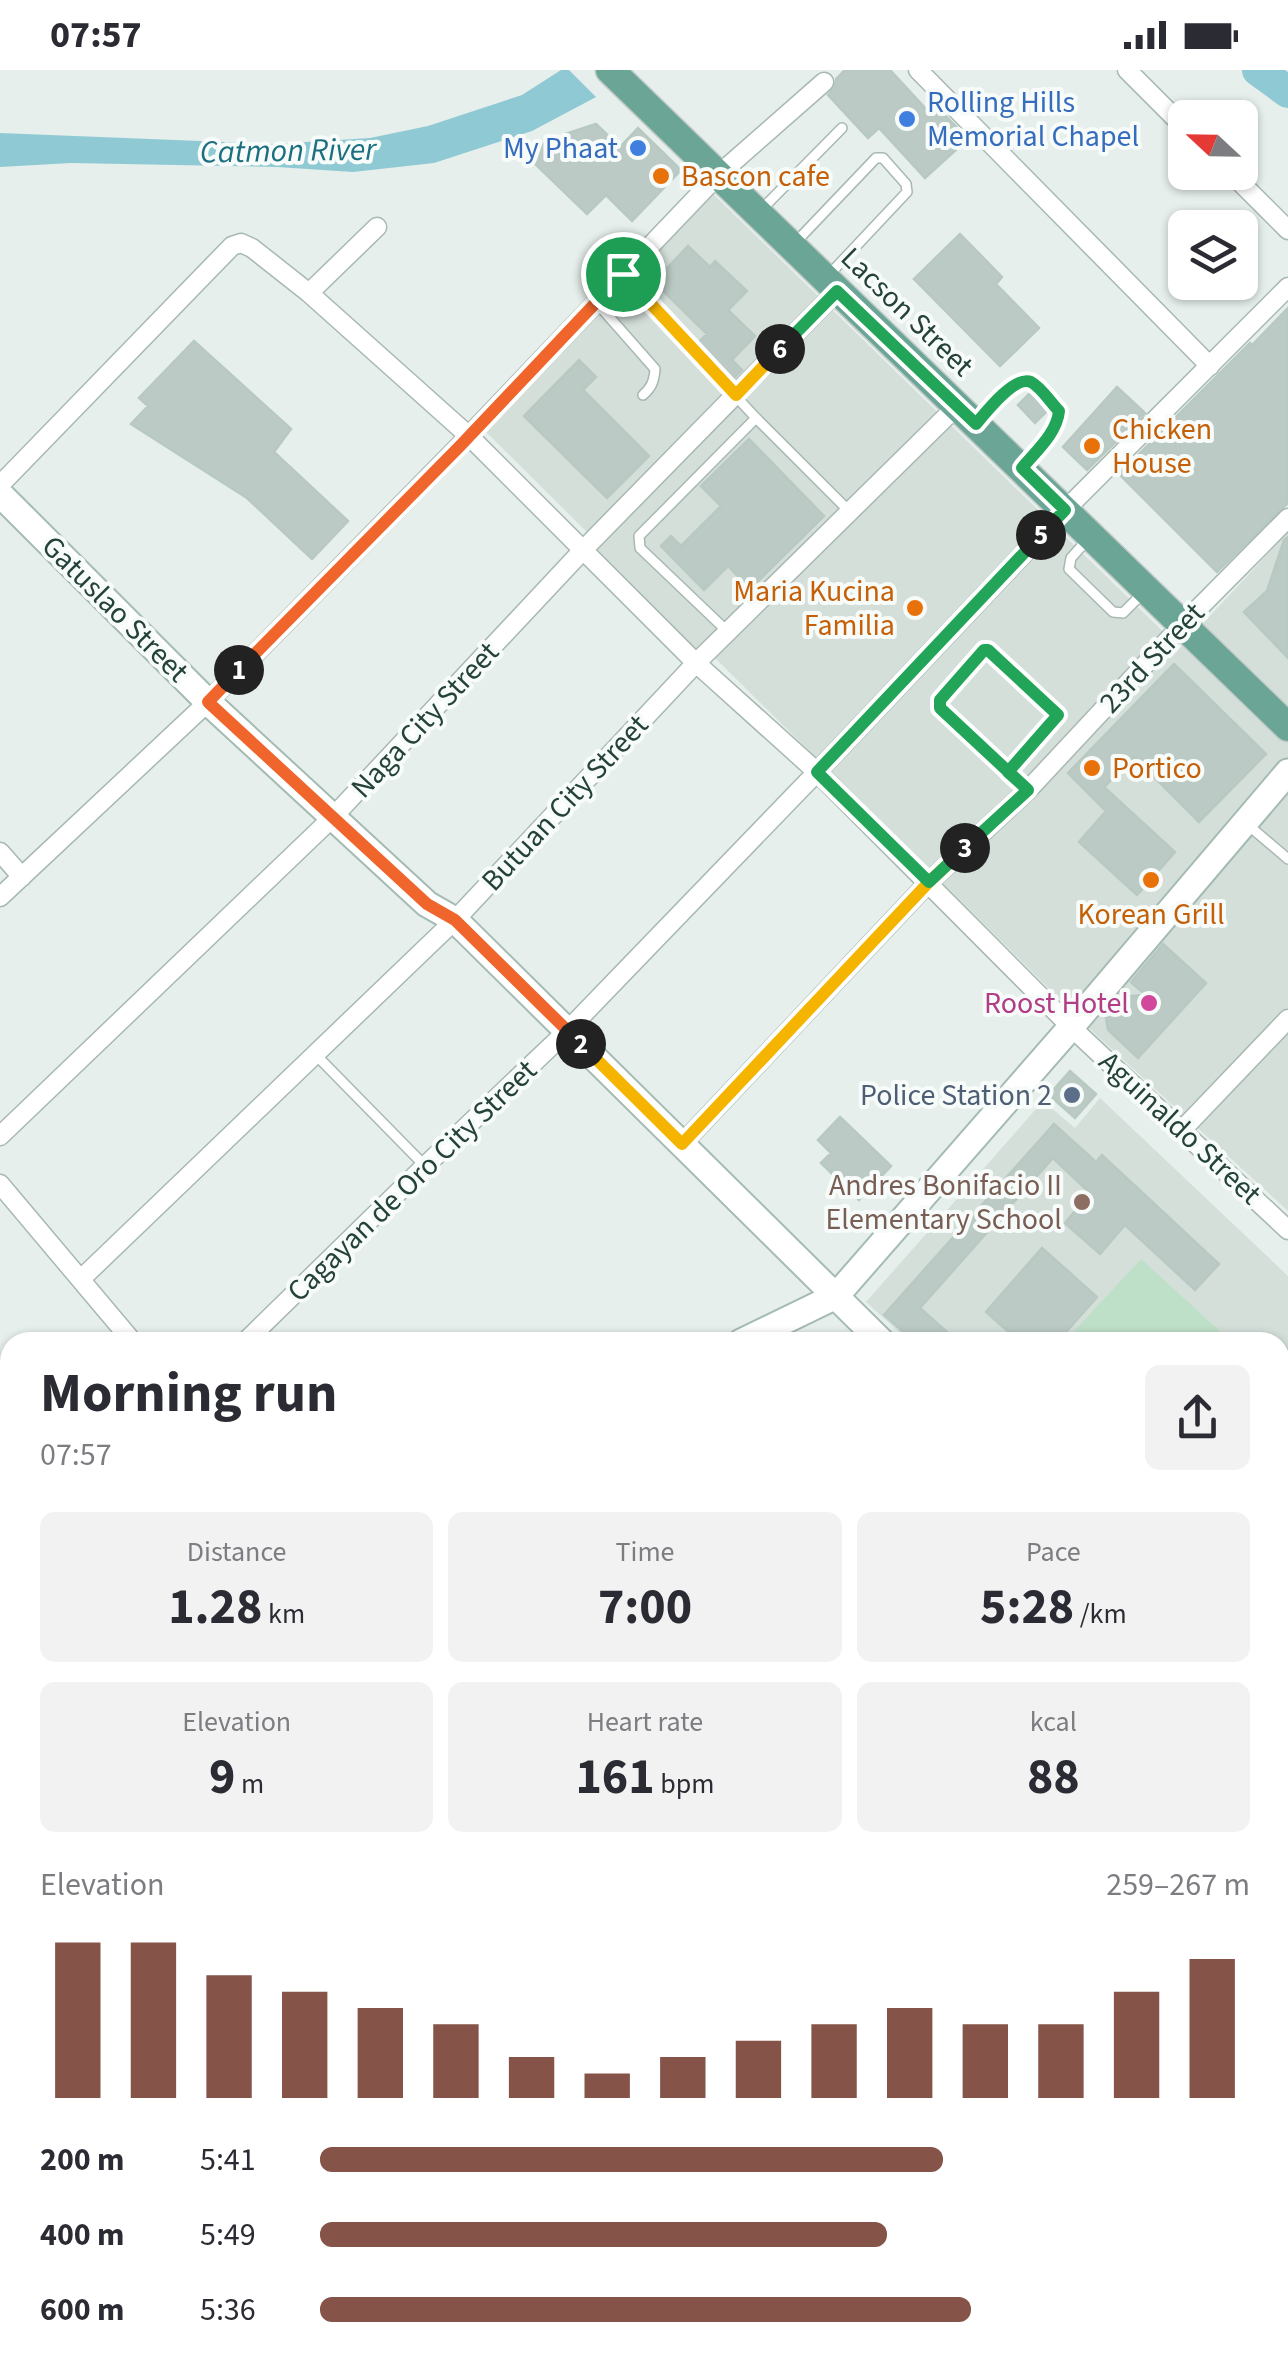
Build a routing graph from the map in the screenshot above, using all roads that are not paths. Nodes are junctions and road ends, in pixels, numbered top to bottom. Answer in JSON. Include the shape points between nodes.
{"nodes":[{"id":1,"x":610,"y":70,"type":"edge"},
{"id":2,"x":918,"y":70,"type":"edge"},
{"id":3,"x":1127,"y":70,"type":"edge"},
{"id":4,"x":824,"y":82,"type":"dead end"},
{"id":5,"x":1168,"y":111,"type":"edge"},
{"id":6,"x":842,"y":128,"type":"dead end"},
{"id":7,"x":717,"y":176,"type":"junction"},
{"id":8,"x":1248,"y":190,"type":"edge"},
{"id":9,"x":757,"y":214,"type":"junction"},
{"id":10,"x":377,"y":228,"type":"dead end"},
{"id":11,"x":1288,"y":230,"type":"edge"},
{"id":12,"x":791,"y":247,"type":"junction"},
{"id":13,"x":623,"y":274,"type":"junction"},
{"id":14,"x":831,"y":285,"type":"junction"},
{"id":15,"x":1288,"y":288,"type":"edge"},
{"id":16,"x":310,"y":293,"type":"junction"},
{"id":17,"x":597,"y":303,"type":"junction"},
{"id":18,"x":1210,"y":366,"type":"junction"},
{"id":19,"x":642,"y":395,"type":"dead end"},
{"id":20,"x":736,"y":395,"type":"junction"},
{"id":21,"x":966,"y":415,"type":"junction"},
{"id":22,"x":756,"y":418,"type":"junction"},
{"id":23,"x":469,"y":436,"type":"junction"},
{"id":24,"x":1022,"y":468,"type":"junction"},
{"id":25,"x":0,"y":485,"type":"edge"},
{"id":26,"x":0,"y":494,"type":"edge"},
{"id":27,"x":1065,"y":510,"type":"junction"},
{"id":28,"x":850,"y":512,"type":"junction"},
{"id":29,"x":1288,"y":518,"type":"edge"},
{"id":30,"x":1091,"y":535,"type":"junction"},
{"id":31,"x":584,"y":550,"type":"junction"},
{"id":32,"x":1147,"y":589,"type":"junction"},
{"id":33,"x":1183,"y":624,"type":"junction"},
{"id":34,"x":728,"y":632,"type":"junction"},
{"id":35,"x":696,"y":663,"type":"junction"},
{"id":36,"x":208,"y":702,"type":"junction"},
{"id":37,"x":1288,"y":726,"type":"edge"},
{"id":38,"x":817,"y":772,"type":"junction"},
{"id":39,"x":1008,"y":772,"type":"junction"},
{"id":40,"x":1288,"y":772,"type":"edge"},
{"id":41,"x":1028,"y":790,"type":"junction"},
{"id":42,"x":332,"y":818,"type":"junction"},
{"id":43,"x":1246,"y":823,"type":"junction"},
{"id":44,"x":0,"y":852,"type":"edge"},
{"id":45,"x":1286,"y":854,"type":"edge"},
{"id":46,"x":22,"y":877,"type":"junction"},
{"id":47,"x":929,"y":882,"type":"junction"},
{"id":48,"x":0,"y":898,"type":"edge"},
{"id":49,"x":455,"y":920,"type":"junction"},
{"id":50,"x":1288,"y":1019,"type":"edge"},
{"id":51,"x":1072,"y":1027,"type":"junction"},
{"id":52,"x":568,"y":1032,"type":"junction"},
{"id":53,"x":316,"y":1054,"type":"junction"},
{"id":54,"x":1182,"y":1130,"type":"junction"},
{"id":55,"x":0,"y":1136,"type":"edge"},
{"id":56,"x":682,"y":1144,"type":"junction"},
{"id":57,"x":424,"y":1166,"type":"junction"},
{"id":58,"x":0,"y":1184,"type":"edge"},
{"id":59,"x":1288,"y":1230,"type":"edge"},
{"id":60,"x":81,"y":1279,"type":"junction"},
{"id":61,"x":836,"y":1296,"type":"junction"},
{"id":62,"x":125,"y":1332,"type":"edge"},
{"id":63,"x":255,"y":1332,"type":"edge"},
{"id":64,"x":762,"y":1332,"type":"edge"},
{"id":65,"x":872,"y":1332,"type":"edge"}],
"edges":[{"from":1,"to":7,"type":"main road","name":"Lacson Street"},
{"from":2,"to":18,"type":"street"},
{"from":3,"to":5,"type":"street"},
{"from":4,"to":7,"type":"street"},
{"from":6,"to":9,"type":"lane"},
{"from":7,"to":9,"type":"main road","name":"Lacson Street"},
{"from":7,"to":13,"type":"street"},
{"from":8,"to":11,"type":"street"},
{"from":9,"to":12,"type":"main road","name":"Lacson Street"},
{"from":10,"to":16,"type":"street"},
{"from":12,"to":14,"type":"main road","name":"Lacson Street"},
{"from":12,"to":14,"type":"lane","via":[[883,158],[907,192]]},
{"from":13,"to":17,"type":"street"},
{"from":13,"to":20,"type":"lane"},
{"from":14,"to":20,"type":"street","name":"Naga City Street"},
{"from":14,"to":21,"type":"main road","name":"Lacson Street"},
{"from":15,"to":18,"type":"street","name":"Cagayan de Oro City Street"},
{"from":16,"to":23,"type":"street","name":"Aguinaldo Street"},
{"from":16,"to":25,"type":"street","name":"Aguinaldo Street","via":[[252,248],[232,246]]},
{"from":17,"to":19,"type":"lane","via":[[654,369]]},
{"from":17,"to":23,"type":"street"},
{"from":18,"to":27,"type":"street","name":"Cagayan de Oro City Street"},
{"from":20,"to":22,"type":"lane"},
{"from":20,"to":31,"type":"street","name":"Naga City Street"},
{"from":21,"to":24,"type":"main road","name":"Lacson Street"},
{"from":21,"to":24,"type":"lane","via":[[1016,382],[1033,382],[1059,411],[1058,419]]},
{"from":21,"to":28,"type":"street","name":"Butuan City Street"},
{"from":22,"to":28,"type":"lane"},
{"from":22,"to":34,"type":"lane","via":[[639,536],[640,548]]},
{"from":23,"to":31,"type":"street","name":"Aguinaldo Street"},
{"from":23,"to":36,"type":"street"},
{"from":24,"to":27,"type":"main road","name":"Lacson Street"},
{"from":26,"to":36,"type":"street","name":"Gatuslao Street"},
{"from":27,"to":30,"type":"main road","name":"Lacson Street"},
{"from":27,"to":38,"type":"street","name":"Cagayan de Oro City Street"},
{"from":28,"to":34,"type":"street","name":"Butuan City Street"},
{"from":29,"to":33,"type":"street","name":"23rd Street"},
{"from":30,"to":32,"type":"main road","name":"Lacson Street"},
{"from":30,"to":32,"type":"lane","via":[[1068,564],[1080,580],[1118,614]]},
{"from":31,"to":35,"type":"street","name":"Aguinaldo Street"},
{"from":31,"to":42,"type":"street","name":"Naga City Street"},
{"from":32,"to":33,"type":"main road","name":"Lacson Street"},
{"from":33,"to":37,"type":"main road","name":"Lacson Street"},
{"from":33,"to":41,"type":"street","name":"23rd Street"},
{"from":34,"to":35,"type":"street","name":"Butuan City Street"},
{"from":35,"to":38,"type":"street","name":"Aguinaldo Street"},
{"from":35,"to":49,"type":"street","name":"Butuan City Street"},
{"from":36,"to":42,"type":"street","name":"Gatuslao Street"},
{"from":36,"to":46,"type":"street"},
{"from":38,"to":47,"type":"street","name":"Aguinaldo Street"},
{"from":38,"to":52,"type":"street","name":"Cagayan de Oro City Street"},
{"from":39,"to":39,"type":"lane","via":[[938,704],[984,650],[1058,715]]},
{"from":39,"to":41,"type":"lane"},
{"from":40,"to":43,"type":"street"},
{"from":41,"to":47,"type":"street","name":"23rd Street"},
{"from":42,"to":49,"type":"street","name":"Gatuslao Street","via":[[427,904]]},
{"from":42,"to":55,"type":"street","name":"Naga City Street"},
{"from":43,"to":45,"type":"lane"},
{"from":43,"to":51,"type":"street"},
{"from":44,"to":46,"type":"street"},
{"from":46,"to":48,"type":"street"},
{"from":47,"to":51,"type":"street","name":"Aguinaldo Street"},
{"from":47,"to":56,"type":"street","name":"23rd Street"},
{"from":49,"to":52,"type":"street","name":"Gatuslao Street"},
{"from":49,"to":53,"type":"street","name":"Butuan City Street"},
{"from":50,"to":54,"type":"street"},
{"from":51,"to":54,"type":"street","name":"Aguinaldo Street"},
{"from":51,"to":61,"type":"street"},
{"from":52,"to":56,"type":"street","name":"Gatuslao Street"},
{"from":52,"to":57,"type":"street","name":"Cagayan de Oro City Street"},
{"from":53,"to":57,"type":"lane"},
{"from":53,"to":60,"type":"street","name":"Butuan City Street"},
{"from":54,"to":59,"type":"street","name":"Aguinaldo Street"},
{"from":56,"to":61,"type":"street","name":"Gatuslao Street"},
{"from":57,"to":63,"type":"street","name":"Cagayan de Oro City Street"},
{"from":58,"to":60,"type":"street"},
{"from":60,"to":62,"type":"street"},
{"from":61,"to":64,"type":"street"},
{"from":61,"to":65,"type":"street","name":"Gatuslao Street"}]}
